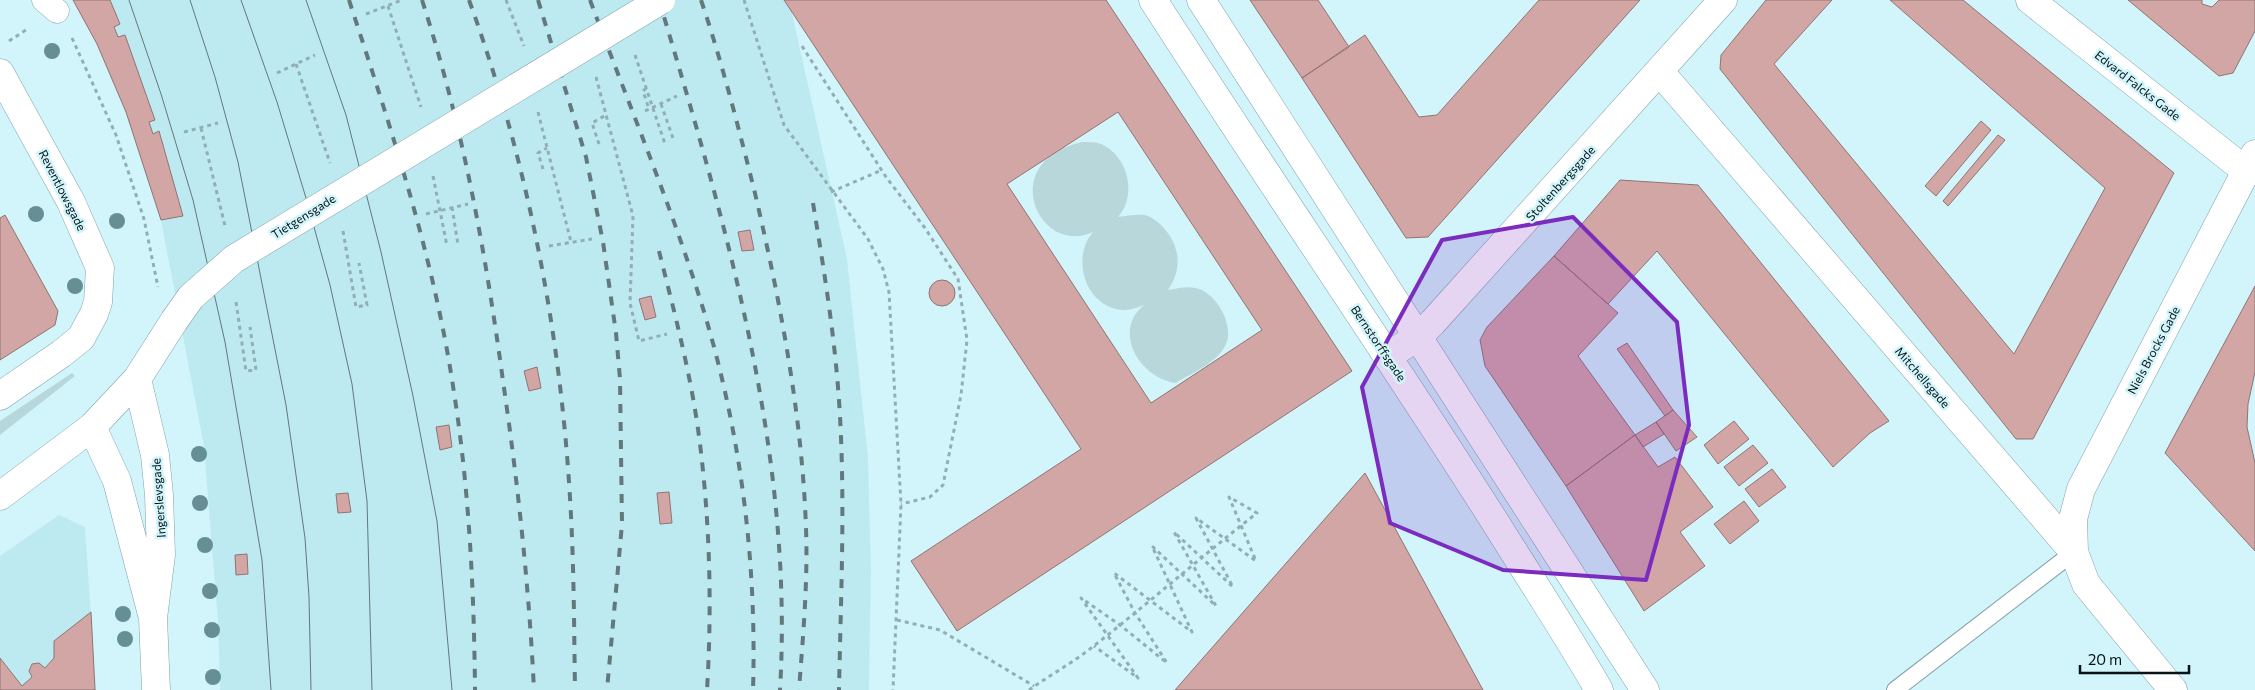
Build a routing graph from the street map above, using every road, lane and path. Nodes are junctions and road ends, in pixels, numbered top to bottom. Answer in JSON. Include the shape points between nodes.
{"nodes":[{"id":1,"x":402,"y":0,"type":"edge"},
{"id":2,"x":506,"y":0,"type":"edge"},
{"id":3,"x":661,"y":0,"type":"edge"},
{"id":4,"x":744,"y":0,"type":"edge"},
{"id":5,"x":1153,"y":0,"type":"edge"},
{"id":6,"x":1201,"y":0,"type":"edge"},
{"id":7,"x":1723,"y":0,"type":"edge"},
{"id":8,"x":2030,"y":0,"type":"edge"},
{"id":9,"x":50,"y":6,"type":"edge"},
{"id":10,"x":388,"y":6,"type":"junction"},
{"id":11,"x":366,"y":14,"type":"dead end"},
{"id":12,"x":623,"y":24,"type":"junction"},
{"id":13,"x":587,"y":45,"type":"junction"},
{"id":14,"x":802,"y":46,"type":"dead end"},
{"id":15,"x":315,"y":55,"type":"dead end"},
{"id":16,"x":296,"y":64,"type":"junction"},
{"id":17,"x":1660,"y":72,"type":"junction"},
{"id":18,"x":0,"y":73,"type":"edge"},
{"id":19,"x":278,"y":73,"type":"dead end"},
{"id":20,"x":532,"y":78,"type":"junction"},
{"id":21,"x":646,"y":88,"type":"junction"},
{"id":22,"x":676,"y":96,"type":"dead end"},
{"id":23,"x":661,"y":104,"type":"junction"},
{"id":24,"x":606,"y":115,"type":"junction"},
{"id":25,"x":218,"y":123,"type":"dead end"},
{"id":26,"x":201,"y":128,"type":"junction"},
{"id":27,"x":184,"y":132,"type":"dead end"},
{"id":28,"x":429,"y":139,"type":"junction"},
{"id":29,"x":674,"y":141,"type":"dead end"},
{"id":30,"x":599,"y":144,"type":"dead end"},
{"id":31,"x":665,"y":144,"type":"dead end"},
{"id":32,"x":547,"y":148,"type":"junction"},
{"id":33,"x":2251,"y":163,"type":"edge"},
{"id":34,"x":542,"y":169,"type":"dead end"},
{"id":35,"x":882,"y":170,"type":"junction"},
{"id":36,"x":831,"y":192,"type":"junction"},
{"id":37,"x":338,"y":195,"type":"junction"},
{"id":38,"x":468,"y":204,"type":"dead end"},
{"id":39,"x":452,"y":207,"type":"junction"},
{"id":40,"x":426,"y":214,"type":"dead end"},
{"id":41,"x":592,"y":239,"type":"dead end"},
{"id":42,"x":571,"y":242,"type":"junction"},
{"id":43,"x":458,"y":245,"type":"dead end"},
{"id":44,"x":446,"y":246,"type":"dead end"},
{"id":45,"x":549,"y":246,"type":"dead end"},
{"id":46,"x":232,"y":260,"type":"junction"},
{"id":47,"x":359,"y":263,"type":"dead end"},
{"id":48,"x":170,"y":326,"type":"junction"},
{"id":49,"x":250,"y":327,"type":"dead end"},
{"id":50,"x":667,"y":334,"type":"dead end"},
{"id":51,"x":1418,"y":337,"type":"junction"},
{"id":52,"x":1387,"y":356,"type":"junction"},
{"id":53,"x":137,"y":379,"type":"junction"},
{"id":54,"x":0,"y":396,"type":"edge"},
{"id":55,"x":92,"y":427,"type":"junction"},
{"id":56,"x":0,"y":496,"type":"edge"},
{"id":57,"x":901,"y":504,"type":"junction"},
{"id":58,"x":1242,"y":524,"type":"junction"},
{"id":59,"x":1226,"y":538,"type":"junction"},
{"id":60,"x":1212,"y":549,"type":"junction"},
{"id":61,"x":2074,"y":552,"type":"junction"},
{"id":62,"x":1202,"y":558,"type":"junction"},
{"id":63,"x":1194,"y":564,"type":"junction"},
{"id":64,"x":1182,"y":575,"type":"junction"},
{"id":65,"x":1169,"y":584,"type":"junction"},
{"id":66,"x":1150,"y":600,"type":"junction"},
{"id":67,"x":1135,"y":613,"type":"junction"},
{"id":68,"x":153,"y":618,"type":"junction"},
{"id":69,"x":897,"y":620,"type":"junction"},
{"id":70,"x":1120,"y":625,"type":"junction"},
{"id":71,"x":1106,"y":636,"type":"junction"},
{"id":72,"x":1094,"y":646,"type":"junction"},
{"id":73,"x":1034,"y":686,"type":"junction"},
{"id":74,"x":156,"y":690,"type":"edge"},
{"id":75,"x":893,"y":690,"type":"edge"},
{"id":76,"x":1029,"y":690,"type":"edge"},
{"id":77,"x":1599,"y":690,"type":"edge"},
{"id":78,"x":1645,"y":690,"type":"edge"},
{"id":79,"x":1895,"y":690,"type":"edge"},
{"id":80,"x":2173,"y":690,"type":"edge"}],
"edges":[{"from":1,"to":10,"type":"path"},
{"from":2,"to":20,"type":"path"},
{"from":3,"to":12,"type":"street","name":"Tietgensgade","bridge":true},
{"from":4,"to":36,"type":"path","via":[[784,124]]},
{"from":5,"to":52,"type":"street","name":"Bernstorffsgade"},
{"from":6,"to":51,"type":"street"},
{"from":7,"to":17,"type":"street","name":"Stoltenbergsgade"},
{"from":8,"to":33,"type":"street","name":"Edvard Falcks Gade"},
{"from":9,"to":48,"type":"path","via":[[79,52],[116,135],[144,219]]},
{"from":10,"to":11,"type":"path"},
{"from":10,"to":28,"type":"path"},
{"from":12,"to":13,"type":"street","name":"Tietgensgade","bridge":true},
{"from":12,"to":21,"type":"path"},
{"from":13,"to":20,"type":"street","name":"Tietgensgade","bridge":true},
{"from":13,"to":24,"type":"path"},
{"from":14,"to":35,"type":"path"},
{"from":15,"to":16,"type":"path"},
{"from":16,"to":19,"type":"path"},
{"from":16,"to":37,"type":"path"},
{"from":17,"to":51,"type":"street","name":"Stoltenbergsgade"},
{"from":17,"to":61,"type":"street","name":"Mitchellsgade"},
{"from":18,"to":54,"type":"street","name":"Reventlowsgade","via":[[64,188],[100,268],[98,302],[81,338]]},
{"from":20,"to":28,"type":"street","name":"Tietgensgade","bridge":true},
{"from":20,"to":32,"type":"path"},
{"from":21,"to":23,"type":"path","via":[[643,91],[647,110]]},
{"from":21,"to":31,"type":"path"},
{"from":22,"to":23,"type":"path"},
{"from":23,"to":29,"type":"path"},
{"from":24,"to":30,"type":"path","via":[[592,123]]},
{"from":24,"to":50,"type":"path","via":[[633,216],[630,303],[639,341]]},
{"from":25,"to":26,"type":"path"},
{"from":26,"to":27,"type":"path"},
{"from":26,"to":46,"type":"path"},
{"from":28,"to":37,"type":"street","name":"Tietgensgade","bridge":true},
{"from":28,"to":44,"type":"path"},
{"from":32,"to":34,"type":"path","via":[[538,153]]},
{"from":32,"to":42,"type":"path"},
{"from":33,"to":61,"type":"street","name":"Niels Brocks Gade","via":[[2081,489],[2073,520]]},
{"from":35,"to":36,"type":"path"},
{"from":35,"to":57,"type":"path","via":[[958,279],[967,340],[961,395],[943,485],[930,497]]},
{"from":36,"to":57,"type":"path","via":[[868,239],[883,269],[889,292]]},
{"from":37,"to":46,"type":"street","name":"Tietgensgade","bridge":true},
{"from":37,"to":47,"type":"path","via":[[356,306],[367,305]]},
{"from":38,"to":39,"type":"path"},
{"from":39,"to":40,"type":"path"},
{"from":39,"to":43,"type":"path"},
{"from":41,"to":42,"type":"path"},
{"from":42,"to":45,"type":"path"},
{"from":46,"to":48,"type":"street","name":"Tietgensgade","bridge":true,"via":[[191,297]]},
{"from":46,"to":49,"type":"path","via":[[246,372],[256,370]]},
{"from":48,"to":53,"type":"street","name":"Tietgensgade"},
{"from":51,"to":52,"type":"street","name":"Stoltenbergsgade"},
{"from":51,"to":78,"type":"street"},
{"from":52,"to":77,"type":"street","name":"Bernstorffsgade","via":[[1569,638]]},
{"from":53,"to":55,"type":"street","name":"Tietgensgade"},
{"from":53,"to":68,"type":"street","name":"Ingerslevsgade","via":[[155,455],[159,495],[161,555]]},
{"from":55,"to":56,"type":"street","name":"Tietgensgade"},
{"from":55,"to":68,"type":"street","name":"Ingerslevsgade","via":[[117,481]]},
{"from":57,"to":69,"type":"path"},
{"from":58,"to":58,"type":"path","via":[[1236,511],[1229,497],[1257,513]]},
{"from":58,"to":59,"type":"path"},
{"from":58,"to":59,"type":"path","via":[[1256,561]]},
{"from":59,"to":60,"type":"path"},
{"from":59,"to":60,"type":"path","via":[[1196,518]]},
{"from":60,"to":62,"type":"path"},
{"from":60,"to":62,"type":"path","via":[[1233,587]]},
{"from":61,"to":79,"type":"lane"},
{"from":61,"to":80,"type":"street","name":"Mitchellsgade","via":[[2086,584]]},
{"from":62,"to":63,"type":"path"},
{"from":62,"to":63,"type":"path","via":[[1174,532]]},
{"from":63,"to":64,"type":"path"},
{"from":63,"to":64,"type":"path","via":[[1216,606]]},
{"from":64,"to":65,"type":"path"},
{"from":64,"to":65,"type":"path","via":[[1152,546]]},
{"from":65,"to":66,"type":"path"},
{"from":65,"to":66,"type":"path","via":[[1192,632]]},
{"from":66,"to":67,"type":"path"},
{"from":66,"to":67,"type":"path","via":[[1114,573]]},
{"from":67,"to":70,"type":"path"},
{"from":67,"to":70,"type":"path","via":[[1167,663]]},
{"from":68,"to":74,"type":"street","name":"Ingerslevsgade"},
{"from":69,"to":73,"type":"path","via":[[940,630]]},
{"from":69,"to":75,"type":"path"},
{"from":70,"to":71,"type":"path"},
{"from":70,"to":71,"type":"path","via":[[1081,598]]},
{"from":71,"to":72,"type":"path"},
{"from":71,"to":72,"type":"path","via":[[1138,678]]},
{"from":72,"to":73,"type":"path"},
{"from":73,"to":76,"type":"path"}]}
